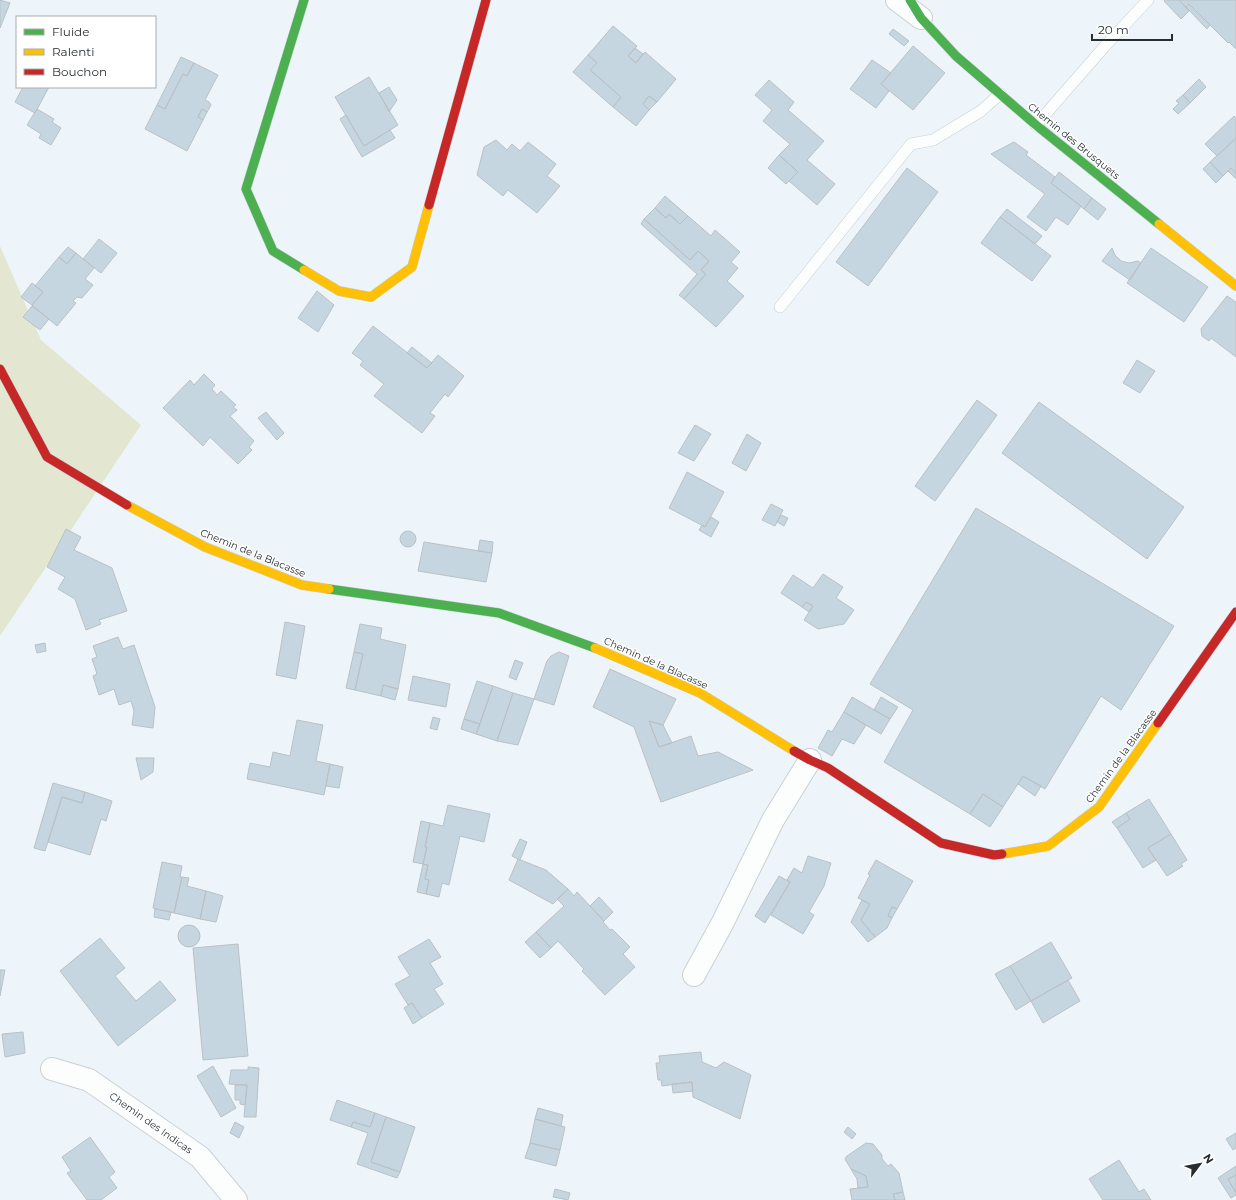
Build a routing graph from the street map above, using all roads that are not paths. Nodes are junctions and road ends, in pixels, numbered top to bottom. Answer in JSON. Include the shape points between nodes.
{"nodes":[{"id":1,"x":304,"y":0,"type":"edge"},
{"id":2,"x":486,"y":0,"type":"edge"},
{"id":3,"x":897,"y":0,"type":"edge"},
{"id":4,"x":1148,"y":0,"type":"edge"},
{"id":5,"x":916,"y":9,"type":"edge"},
{"id":6,"x":1000,"y":94,"type":"junction"},
{"id":7,"x":1036,"y":125,"type":"junction"},
{"id":8,"x":1236,"y":286,"type":"edge"},
{"id":9,"x":780,"y":307,"type":"dead end"},
{"id":10,"x":0,"y":370,"type":"edge"},
{"id":11,"x":1236,"y":612,"type":"edge"},
{"id":12,"x":810,"y":760,"type":"junction"},
{"id":13,"x":694,"y":975,"type":"dead end"},
{"id":14,"x":52,"y":1069,"type":"dead end"},
{"id":15,"x":236,"y":1200,"type":"edge"}],
"edges":[{"from":1,"to":2,"type":"street","via":[[246,189],[273,251],[339,291],[371,297],[412,267]]},
{"from":3,"to":5,"type":"street"},
{"from":4,"to":7,"type":"lane"},
{"from":5,"to":6,"type":"street","name":"Chemin des Brusquets","via":[[956,56]]},
{"from":6,"to":7,"type":"street","name":"Chemin des Brusquets"},
{"from":6,"to":9,"type":"lane","via":[[981,111],[933,140],[911,144]]},
{"from":7,"to":8,"type":"street","name":"Chemin des Brusquets"},
{"from":10,"to":12,"type":"street","name":"Chemin de la Blacasse","via":[[47,457],[106,493],[205,547],[302,586],[499,613],[587,644],[700,693]]},
{"from":11,"to":12,"type":"street","name":"Chemin de la Blacasse","via":[[1099,807],[1048,846],[994,855],[941,843],[828,768]]},
{"from":12,"to":13,"type":"street","via":[[774,820]]},
{"from":14,"to":15,"type":"street","name":"Chemin des Indicas","via":[[89,1080],[200,1157]]}]}
